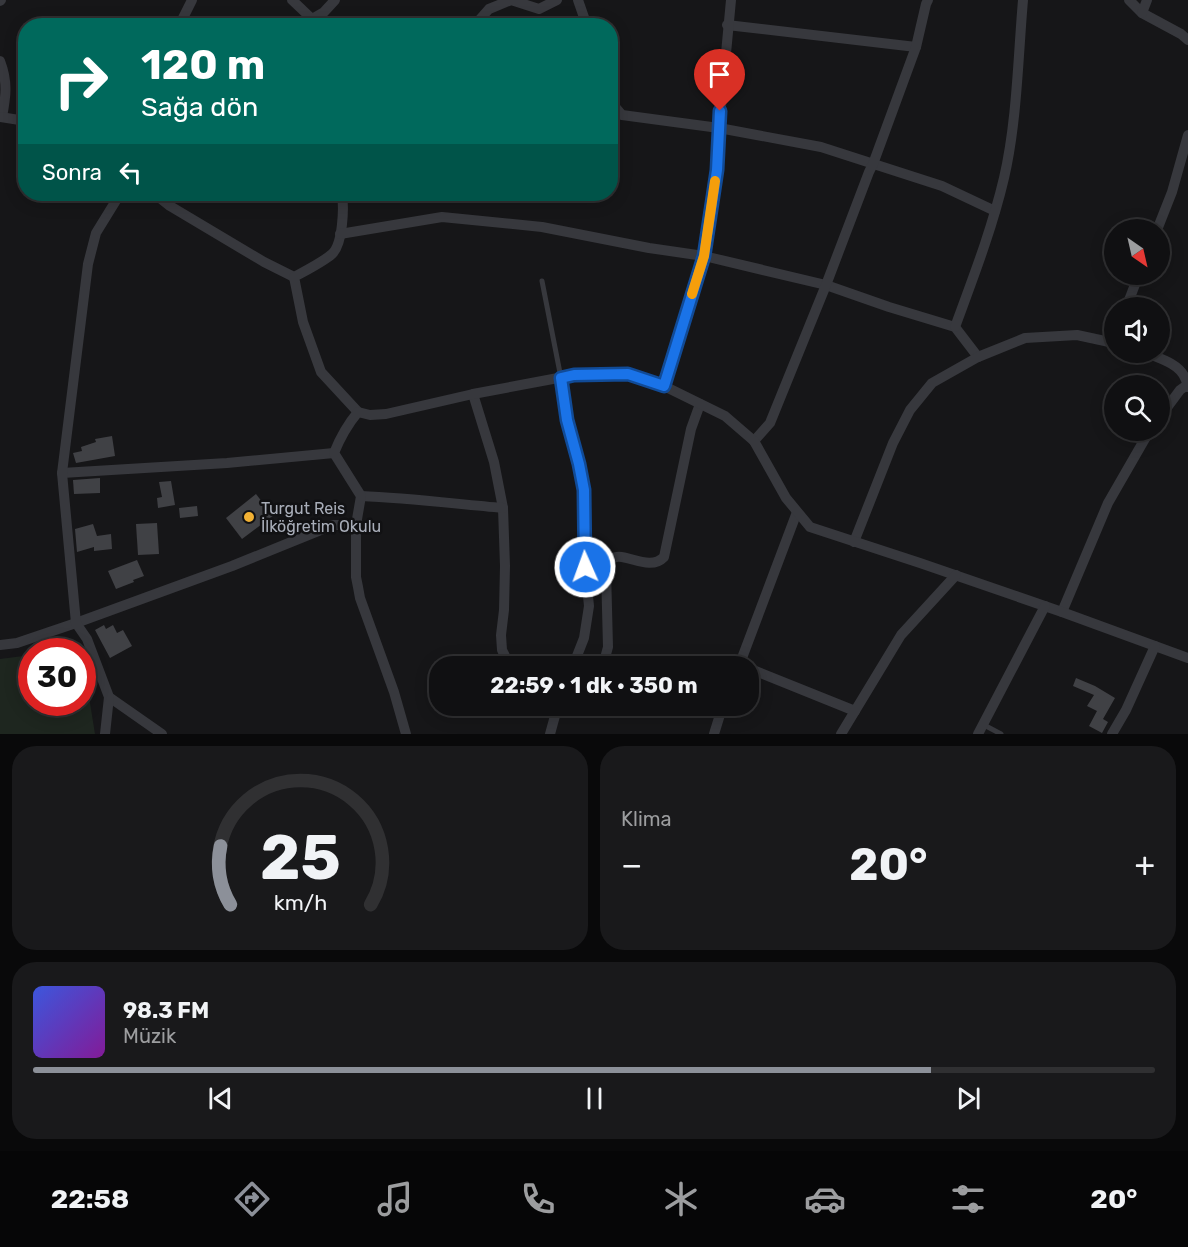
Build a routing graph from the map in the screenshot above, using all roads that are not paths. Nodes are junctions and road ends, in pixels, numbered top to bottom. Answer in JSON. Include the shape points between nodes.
{"nodes":[{"id":1,"x":192,"y":0,"type":"edge"},
{"id":2,"x":292,"y":0,"type":"edge"},
{"id":3,"x":335,"y":0,"type":"edge"},
{"id":4,"x":557,"y":0,"type":"edge"},
{"id":5,"x":578,"y":0,"type":"edge"},
{"id":6,"x":731,"y":0,"type":"edge"},
{"id":7,"x":1023,"y":0,"type":"edge"},
{"id":8,"x":1129,"y":0,"type":"edge"},
{"id":9,"x":1147,"y":0,"type":"edge"},
{"id":10,"x":925,"y":1,"type":"edge"},
{"id":11,"x":500,"y":2,"type":"edge"},
{"id":12,"x":1142,"y":13,"type":"junction"},
{"id":13,"x":183,"y":18,"type":"edge"},
{"id":14,"x":310,"y":18,"type":"edge"},
{"id":15,"x":315,"y":18,"type":"edge"},
{"id":16,"x":481,"y":18,"type":"edge"},
{"id":17,"x":584,"y":18,"type":"edge"},
{"id":18,"x":728,"y":25,"type":"junction"},
{"id":19,"x":1188,"y":40,"type":"edge"},
{"id":20,"x":916,"y":47,"type":"junction"},
{"id":21,"x":0,"y":61,"type":"edge"},
{"id":22,"x":618,"y":110,"type":"edge"},
{"id":23,"x":1,"y":117,"type":"edge"},
{"id":24,"x":18,"y":120,"type":"edge"},
{"id":25,"x":719,"y":128,"type":"junction"},
{"id":26,"x":1188,"y":135,"type":"edge"},
{"id":27,"x":873,"y":164,"type":"junction"},
{"id":28,"x":116,"y":201,"type":"edge"},
{"id":29,"x":164,"y":201,"type":"edge"},
{"id":30,"x":343,"y":201,"type":"edge"},
{"id":31,"x":995,"y":211,"type":"junction"},
{"id":32,"x":1161,"y":219,"type":"edge"},
{"id":33,"x":340,"y":234,"type":"junction"},
{"id":34,"x":704,"y":256,"type":"junction"},
{"id":35,"x":294,"y":277,"type":"junction"},
{"id":36,"x":542,"y":281,"type":"dead end"},
{"id":37,"x":826,"y":285,"type":"junction"},
{"id":38,"x":955,"y":327,"type":"junction"},
{"id":39,"x":1104,"y":339,"type":"edge"},
{"id":40,"x":978,"y":357,"type":"junction"},
{"id":41,"x":1169,"y":363,"type":"edge"},
{"id":42,"x":561,"y":378,"type":"junction"},
{"id":43,"x":664,"y":386,"type":"junction"},
{"id":44,"x":1187,"y":386,"type":"edge"},
{"id":45,"x":473,"y":394,"type":"junction"},
{"id":46,"x":700,"y":404,"type":"junction"},
{"id":47,"x":1170,"y":404,"type":"edge"},
{"id":48,"x":358,"y":412,"type":"junction"},
{"id":49,"x":754,"y":441,"type":"junction"},
{"id":50,"x":1144,"y":441,"type":"edge"},
{"id":51,"x":334,"y":453,"type":"junction"},
{"id":52,"x":62,"y":473,"type":"junction"},
{"id":53,"x":361,"y":496,"type":"junction"},
{"id":54,"x":503,"y":508,"type":"junction"},
{"id":55,"x":797,"y":512,"type":"junction"},
{"id":56,"x":356,"y":525,"type":"junction"},
{"id":57,"x":854,"y":542,"type":"junction"},
{"id":58,"x":956,"y":575,"type":"junction"},
{"id":59,"x":1045,"y":606,"type":"junction"},
{"id":60,"x":1062,"y":612,"type":"junction"},
{"id":61,"x":76,"y":624,"type":"junction"},
{"id":62,"x":0,"y":645,"type":"edge"},
{"id":63,"x":1155,"y":646,"type":"junction"},
{"id":64,"x":505,"y":656,"type":"edge"},
{"id":65,"x":577,"y":656,"type":"edge"},
{"id":66,"x":604,"y":656,"type":"edge"},
{"id":67,"x":743,"y":656,"type":"edge"},
{"id":68,"x":1188,"y":658,"type":"edge"},
{"id":69,"x":759,"y":672,"type":"edge"},
{"id":70,"x":109,"y":697,"type":"junction"},
{"id":71,"x":855,"y":711,"type":"junction"},
{"id":72,"x":555,"y":716,"type":"edge"},
{"id":73,"x":720,"y":716,"type":"edge"},
{"id":74,"x":981,"y":729,"type":"edge"},
{"id":75,"x":105,"y":734,"type":"edge"},
{"id":76,"x":162,"y":734,"type":"edge"},
{"id":77,"x":406,"y":734,"type":"edge"},
{"id":78,"x":550,"y":734,"type":"edge"},
{"id":79,"x":714,"y":734,"type":"edge"},
{"id":80,"x":841,"y":734,"type":"edge"},
{"id":81,"x":1001,"y":734,"type":"edge"},
{"id":82,"x":1112,"y":734,"type":"edge"}],
"edges":[{"from":1,"to":13,"type":"street"},
{"from":2,"to":14,"type":"street"},
{"from":3,"to":15,"type":"street"},
{"from":4,"to":11,"type":"street","via":[[539,9],[511,0]]},
{"from":5,"to":17,"type":"street"},
{"from":6,"to":18,"type":"street"},
{"from":7,"to":31,"type":"street","via":[[1012,132]]},
{"from":8,"to":12,"type":"street"},
{"from":9,"to":12,"type":"street"},
{"from":10,"to":20,"type":"street"},
{"from":11,"to":16,"type":"street"},
{"from":12,"to":19,"type":"street"},
{"from":18,"to":20,"type":"street"},
{"from":18,"to":25,"type":"street"},
{"from":20,"to":27,"type":"street"},
{"from":21,"to":23,"type":"street","via":[[6,79]]},
{"from":22,"to":25,"type":"street","via":[[622,115]]},
{"from":23,"to":24,"type":"street"},
{"from":25,"to":27,"type":"street","via":[[821,147]]},
{"from":25,"to":34,"type":"street"},
{"from":26,"to":32,"type":"street"},
{"from":27,"to":31,"type":"street","via":[[942,186]]},
{"from":27,"to":37,"type":"street"},
{"from":28,"to":52,"type":"street","via":[[96,233],[88,264]]},
{"from":29,"to":35,"type":"street"},
{"from":30,"to":33,"type":"street"},
{"from":31,"to":38,"type":"street"},
{"from":33,"to":34,"type":"street","via":[[442,217],[543,227]]},
{"from":33,"to":35,"type":"street","via":[[333,253]]},
{"from":34,"to":37,"type":"street"},
{"from":34,"to":43,"type":"street"},
{"from":35,"to":48,"type":"street","via":[[303,322],[321,372]]},
{"from":36,"to":42,"type":"lane"},
{"from":37,"to":38,"type":"street"},
{"from":37,"to":49,"type":"street","via":[[770,423]]},
{"from":38,"to":40,"type":"street"},
{"from":39,"to":40,"type":"street","via":[[1077,335],[1025,338]]},
{"from":40,"to":57,"type":"street","via":[[932,383],[910,410],[893,442]]},
{"from":41,"to":44,"type":"street","via":[[1186,378]]},
{"from":42,"to":43,"type":"street","via":[[628,374]]},
{"from":42,"to":45,"type":"street"},
{"from":42,"to":65,"type":"street","via":[[584,490],[589,606]]},
{"from":43,"to":46,"type":"street"},
{"from":44,"to":47,"type":"street"},
{"from":45,"to":48,"type":"street","via":[[386,414]]},
{"from":45,"to":54,"type":"street","via":[[494,462]]},
{"from":46,"to":49,"type":"street","via":[[725,416]]},
{"from":46,"to":66,"type":"street","via":[[688,439],[664,557],[653,564],[622,557],[609,561],[609,635]]},
{"from":48,"to":51,"type":"street"},
{"from":49,"to":55,"type":"street"},
{"from":50,"to":60,"type":"street","via":[[1108,503]]},
{"from":51,"to":52,"type":"street"},
{"from":51,"to":53,"type":"street"},
{"from":52,"to":61,"type":"street"},
{"from":53,"to":54,"type":"street"},
{"from":53,"to":56,"type":"street"},
{"from":54,"to":64,"type":"street","via":[[501,635]]},
{"from":55,"to":57,"type":"street","via":[[810,527]]},
{"from":55,"to":67,"type":"street"},
{"from":56,"to":61,"type":"street","via":[[333,525]]},
{"from":56,"to":77,"type":"street","via":[[360,598]]},
{"from":57,"to":58,"type":"street"},
{"from":58,"to":59,"type":"street"},
{"from":58,"to":71,"type":"street","via":[[901,635]]},
{"from":59,"to":60,"type":"street"},
{"from":59,"to":74,"type":"street"},
{"from":60,"to":63,"type":"street"},
{"from":61,"to":62,"type":"street"},
{"from":61,"to":70,"type":"street","via":[[87,639]]},
{"from":63,"to":68,"type":"street"},
{"from":63,"to":82,"type":"street"},
{"from":69,"to":71,"type":"street"},
{"from":70,"to":75,"type":"street"},
{"from":70,"to":76,"type":"street"},
{"from":71,"to":80,"type":"street"},
{"from":72,"to":78,"type":"street"},
{"from":73,"to":79,"type":"street"},
{"from":74,"to":81,"type":"lane"}]}
